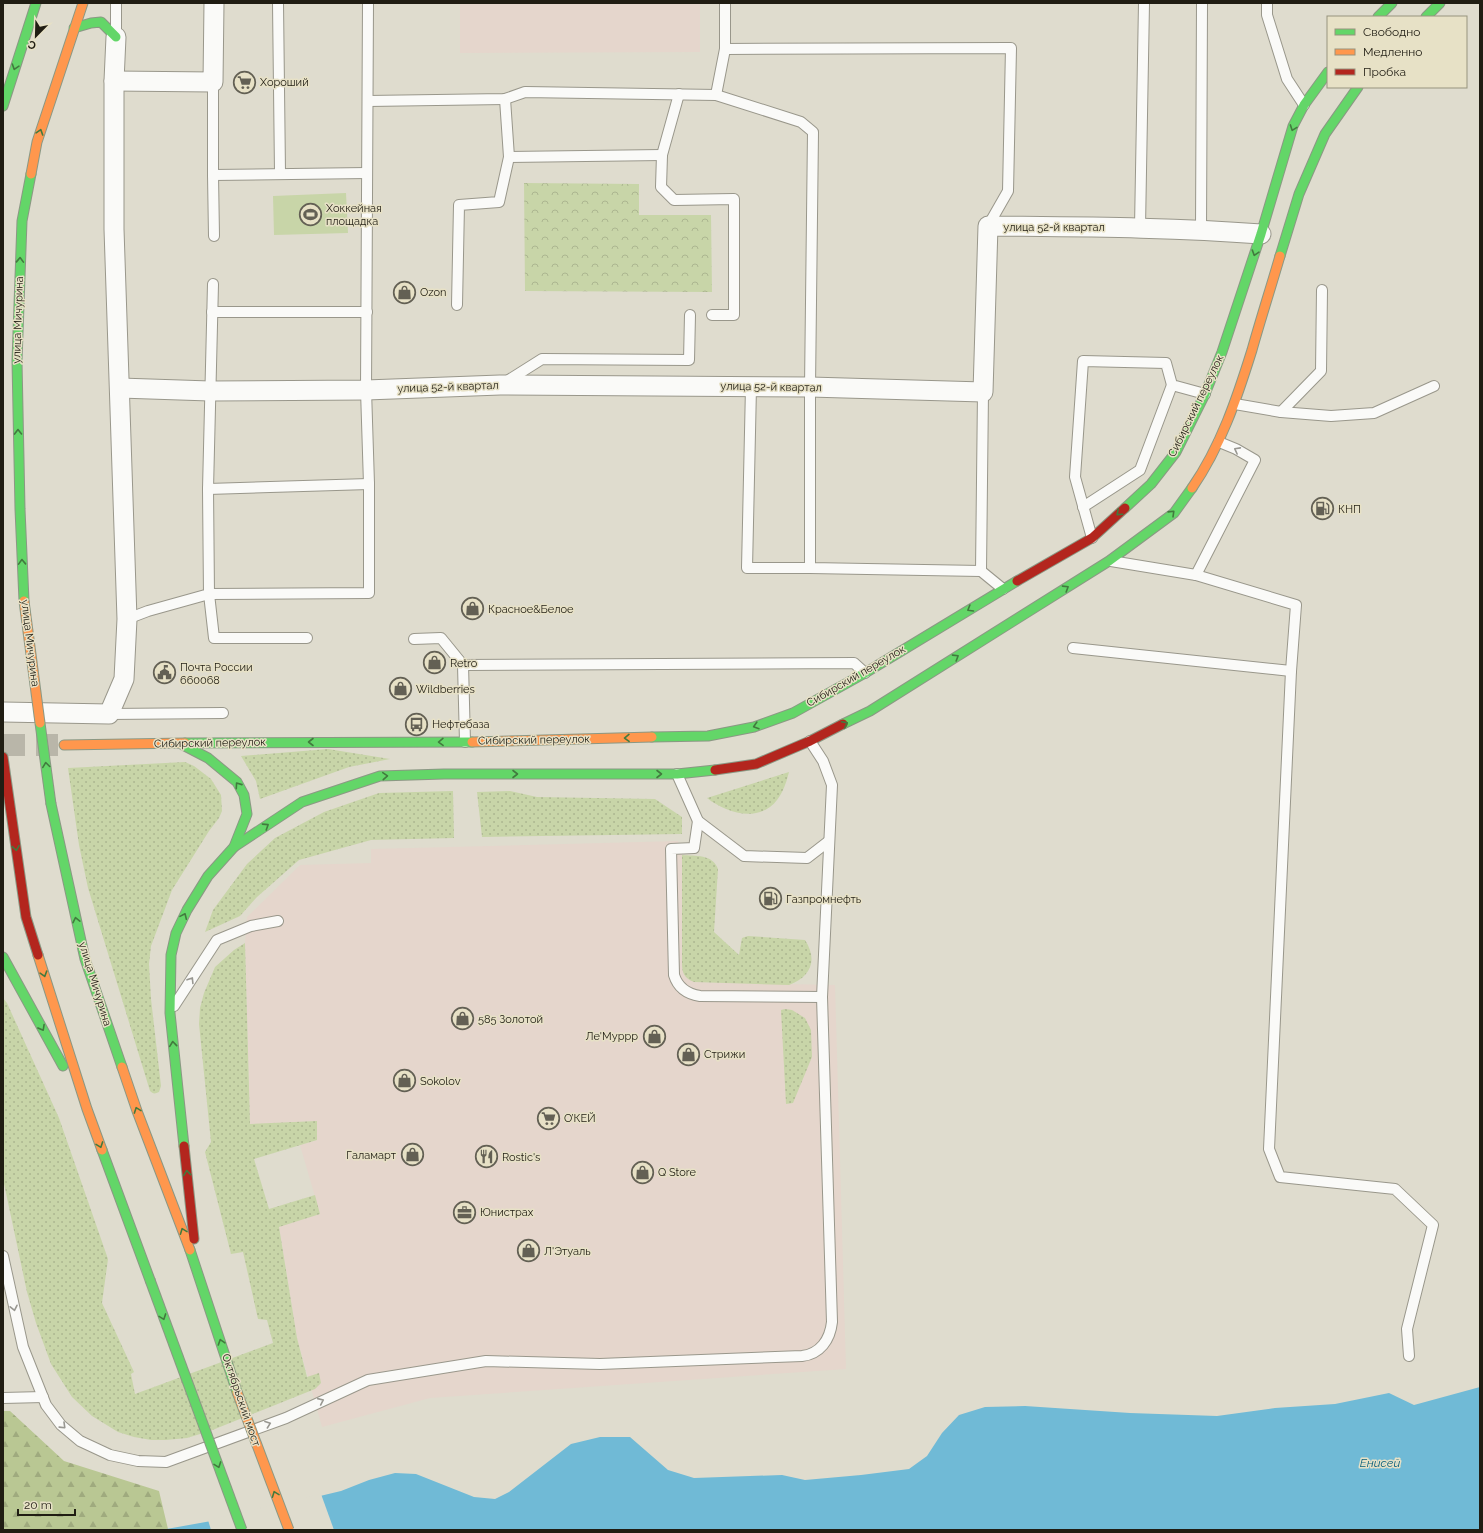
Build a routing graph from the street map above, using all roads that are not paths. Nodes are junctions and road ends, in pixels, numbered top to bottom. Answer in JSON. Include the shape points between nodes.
{"nodes":[{"id":1,"x":36,"y":3,"type":"edge"},
{"id":2,"x":83,"y":3,"type":"edge"},
{"id":3,"x":116,"y":3,"type":"edge"},
{"id":4,"x":214,"y":3,"type":"edge"},
{"id":5,"x":278,"y":3,"type":"edge"},
{"id":6,"x":368,"y":3,"type":"edge"},
{"id":7,"x":725,"y":3,"type":"edge"},
{"id":8,"x":1144,"y":3,"type":"edge"},
{"id":9,"x":1202,"y":3,"type":"edge"},
{"id":10,"x":1267,"y":3,"type":"edge"},
{"id":11,"x":1392,"y":3,"type":"edge"},
{"id":12,"x":1440,"y":3,"type":"edge"},
{"id":13,"x":1379,"y":16,"type":"edge"},
{"id":14,"x":1427,"y":16,"type":"edge"},
{"id":15,"x":74,"y":28,"type":"junction"},
{"id":16,"x":116,"y":37,"type":"junction"},
{"id":17,"x":725,"y":49,"type":"junction"},
{"id":18,"x":1327,"y":73,"type":"edge"},
{"id":19,"x":114,"y":81,"type":"junction"},
{"id":20,"x":213,"y":82,"type":"junction"},
{"id":21,"x":1357,"y":88,"type":"edge"},
{"id":22,"x":679,"y":94,"type":"junction"},
{"id":23,"x":716,"y":95,"type":"junction"},
{"id":24,"x":505,"y":99,"type":"junction"},
{"id":25,"x":368,"y":101,"type":"junction"},
{"id":26,"x":1304,"y":105,"type":"junction"},
{"id":27,"x":3,"y":106,"type":"edge"},
{"id":28,"x":662,"y":155,"type":"junction"},
{"id":29,"x":509,"y":157,"type":"junction"},
{"id":30,"x":280,"y":173,"type":"junction"},
{"id":31,"x":368,"y":173,"type":"junction"},
{"id":32,"x":213,"y":175,"type":"junction"},
{"id":33,"x":988,"y":226,"type":"junction"},
{"id":34,"x":1140,"y":227,"type":"junction"},
{"id":35,"x":1201,"y":230,"type":"junction"},
{"id":36,"x":1261,"y":234,"type":"junction"},
{"id":37,"x":214,"y":236,"type":"dead end"},
{"id":38,"x":213,"y":284,"type":"dead end"},
{"id":39,"x":1322,"y":290,"type":"dead end"},
{"id":40,"x":457,"y":305,"type":"dead end"},
{"id":41,"x":212,"y":312,"type":"junction"},
{"id":42,"x":367,"y":312,"type":"junction"},
{"id":43,"x":690,"y":315,"type":"dead end"},
{"id":44,"x":712,"y":315,"type":"dead end"},
{"id":45,"x":500,"y":385,"type":"junction"},
{"id":46,"x":1172,"y":385,"type":"junction"},
{"id":47,"x":1434,"y":386,"type":"dead end"},
{"id":48,"x":751,"y":387,"type":"junction"},
{"id":49,"x":120,"y":388,"type":"junction"},
{"id":50,"x":810,"y":388,"type":"junction"},
{"id":51,"x":366,"y":390,"type":"junction"},
{"id":52,"x":210,"y":391,"type":"junction"},
{"id":53,"x":983,"y":392,"type":"junction"},
{"id":54,"x":1204,"y":394,"type":"junction"},
{"id":55,"x":1235,"y":404,"type":"junction"},
{"id":56,"x":1281,"y":412,"type":"junction"},
{"id":57,"x":1219,"y":442,"type":"junction"},
{"id":58,"x":369,"y":484,"type":"junction"},
{"id":59,"x":208,"y":489,"type":"junction"},
{"id":60,"x":1083,"y":507,"type":"junction"},
{"id":61,"x":1094,"y":541,"type":"junction"},
{"id":62,"x":1107,"y":558,"type":"junction"},
{"id":63,"x":810,"y":568,"type":"junction"},
{"id":64,"x":980,"y":571,"type":"junction"},
{"id":65,"x":1196,"y":575,"type":"junction"},
{"id":66,"x":1003,"y":589,"type":"junction"},
{"id":67,"x":209,"y":594,"type":"junction"},
{"id":68,"x":126,"y":619,"type":"junction"},
{"id":69,"x":307,"y":638,"type":"dead end"},
{"id":70,"x":414,"y":639,"type":"dead end"},
{"id":71,"x":1073,"y":648,"type":"dead end"},
{"id":72,"x":463,"y":665,"type":"junction"},
{"id":73,"x":1291,"y":670,"type":"junction"},
{"id":74,"x":865,"y":673,"type":"junction"},
{"id":75,"x":3,"y":712,"type":"edge"},
{"id":76,"x":223,"y":713,"type":"dead end"},
{"id":77,"x":109,"y":714,"type":"junction"},
{"id":78,"x":808,"y":738,"type":"junction"},
{"id":79,"x":465,"y":742,"type":"junction"},
{"id":80,"x":181,"y":744,"type":"junction"},
{"id":81,"x":64,"y":745,"type":"tunnel mouth"},
{"id":82,"x":3,"y":757,"type":"edge"},
{"id":83,"x":676,"y":774,"type":"junction"},
{"id":84,"x":698,"y":821,"type":"junction"},
{"id":85,"x":829,"y":841,"type":"junction"},
{"id":86,"x":234,"y":847,"type":"junction"},
{"id":87,"x":278,"y":921,"type":"dead end"},
{"id":88,"x":3,"y":957,"type":"edge"},
{"id":89,"x":822,"y":997,"type":"junction"},
{"id":90,"x":170,"y":1013,"type":"junction"},
{"id":91,"x":87,"y":1109,"type":"junction"},
{"id":92,"x":3,"y":1256,"type":"edge"},
{"id":93,"x":197,"y":1268,"type":"junction"},
{"id":94,"x":1409,"y":1356,"type":"dead end"},
{"id":95,"x":43,"y":1397,"type":"junction"},
{"id":96,"x":3,"y":1398,"type":"edge"},
{"id":97,"x":242,"y":1530,"type":"edge"},
{"id":98,"x":288,"y":1530,"type":"edge"}],
"edges":[{"from":1,"to":27,"type":"main road","one_way":true},
{"from":2,"to":15,"type":"main road","name":"улица Мичурина"},
{"from":3,"to":16,"type":"lane"},
{"from":4,"to":20,"type":"street"},
{"from":5,"to":30,"type":"lane"},
{"from":6,"to":25,"type":"lane"},
{"from":7,"to":17,"type":"lane"},
{"from":8,"to":34,"type":"lane"},
{"from":9,"to":35,"type":"lane"},
{"from":10,"to":26,"type":"lane","via":[[1267,15],[1287,79]]},
{"from":11,"to":13,"type":"main road"},
{"from":12,"to":14,"type":"main road"},
{"from":15,"to":16,"type":"main road","via":[[101,22]]},
{"from":93,"to":15,"type":"main road","name":"улица Мичурина","one_way":true,"bridge":true,"via":[[137,1111],[85,959],[51,804],[24,601],[17,361],[22,221],[37,142]]},
{"from":16,"to":19,"type":"street"},
{"from":17,"to":23,"type":"lane"},
{"from":17,"to":33,"type":"lane","via":[[1011,48],[1008,191]]},
{"from":18,"to":26,"type":"main road","name":"Сибирский переулок"},
{"from":19,"to":20,"type":"street"},
{"from":19,"to":49,"type":"street","via":[[114,229]]},
{"from":20,"to":32,"type":"lane"},
{"from":21,"to":55,"type":"main road","via":[[1325,134],[1299,194]]},
{"from":22,"to":23,"type":"lane"},
{"from":22,"to":24,"type":"lane","via":[[525,92]]},
{"from":22,"to":28,"type":"lane"},
{"from":23,"to":50,"type":"lane","via":[[801,122],[813,132]]},
{"from":24,"to":25,"type":"lane"},
{"from":24,"to":29,"type":"lane"},
{"from":25,"to":31,"type":"lane"},
{"from":26,"to":36,"type":"main road","name":"Сибирский переулок","one_way":true,"via":[[1293,126]]},
{"from":28,"to":29,"type":"lane"},
{"from":28,"to":44,"type":"lane","via":[[661,187],[674,200],[734,199],[734,315]]},
{"from":29,"to":40,"type":"lane","via":[[499,202],[459,205]]},
{"from":30,"to":31,"type":"lane"},
{"from":30,"to":32,"type":"lane"},
{"from":31,"to":42,"type":"lane"},
{"from":32,"to":37,"type":"lane"},
{"from":33,"to":34,"type":"street","name":"улица 52-й квартал"},
{"from":33,"to":53,"type":"street","name":"улица 52-й квартал"},
{"from":34,"to":35,"type":"street","name":"улица 52-й квартал"},
{"from":35,"to":36,"type":"street","name":"улица 52-й квартал"},
{"from":36,"to":54,"type":"main road","name":"Сибирский переулок","one_way":true,"via":[[1222,352]]},
{"from":38,"to":41,"type":"lane"},
{"from":39,"to":56,"type":"lane","via":[[1321,371]]},
{"from":41,"to":42,"type":"lane"},
{"from":41,"to":52,"type":"lane"},
{"from":42,"to":51,"type":"lane"},
{"from":43,"to":45,"type":"lane","via":[[689,360],[542,359]]},
{"from":45,"to":48,"type":"street","name":"улица 52-й квартал"},
{"from":45,"to":51,"type":"street","name":"улица 52-й квартал"},
{"from":46,"to":54,"type":"lane"},
{"from":46,"to":60,"type":"lane","via":[[1140,470]]},
{"from":46,"to":60,"type":"lane","via":[[1166,363],[1083,361],[1075,477]]},
{"from":47,"to":56,"type":"lane","via":[[1374,413],[1331,416]]},
{"from":48,"to":50,"type":"street","name":"улица 52-й квартал"},
{"from":48,"to":63,"type":"lane","via":[[747,568]]},
{"from":49,"to":52,"type":"street","name":"улица 52-й квартал"},
{"from":49,"to":68,"type":"street"},
{"from":50,"to":53,"type":"street","name":"улица 52-й квартал"},
{"from":50,"to":63,"type":"lane"},
{"from":51,"to":52,"type":"street","name":"улица 52-й квартал"},
{"from":51,"to":58,"type":"lane"},
{"from":52,"to":59,"type":"lane"},
{"from":53,"to":64,"type":"lane"},
{"from":54,"to":55,"type":"main road"},
{"from":54,"to":61,"type":"main road","name":"Сибирский переулок","one_way":true,"via":[[1176,452],[1151,484]]},
{"from":55,"to":56,"type":"lane"},
{"from":55,"to":57,"type":"main road"},
{"from":62,"to":57,"type":"main road","one_way":true,"via":[[1174,512],[1203,472]]},
{"from":65,"to":57,"type":"lane","one_way":true,"via":[[1255,460]]},
{"from":58,"to":59,"type":"lane"},
{"from":58,"to":67,"type":"lane","via":[[369,593]]},
{"from":59,"to":67,"type":"lane"},
{"from":60,"to":61,"type":"lane"},
{"from":61,"to":66,"type":"main road","name":"Сибирский переулок"},
{"from":62,"to":65,"type":"lane"},
{"from":78,"to":62,"type":"main road","one_way":true,"via":[[870,711]]},
{"from":63,"to":64,"type":"lane"},
{"from":64,"to":66,"type":"lane"},
{"from":65,"to":73,"type":"lane","via":[[1296,605]]},
{"from":66,"to":74,"type":"main road","name":"Сибирский переулок","one_way":true},
{"from":67,"to":68,"type":"lane"},
{"from":67,"to":69,"type":"lane","via":[[214,638]]},
{"from":68,"to":77,"type":"street","via":[[124,679]]},
{"from":70,"to":72,"type":"lane","via":[[441,638]]},
{"from":71,"to":73,"type":"lane"},
{"from":72,"to":74,"type":"lane","via":[[854,663]]},
{"from":72,"to":79,"type":"lane"},
{"from":73,"to":94,"type":"lane","via":[[1270,1149],[1280,1178],[1395,1189],[1433,1225],[1407,1329]]},
{"from":74,"to":79,"type":"main road","name":"Сибирский переулок","one_way":true,"via":[[794,715],[754,727],[708,736]]},
{"from":75,"to":77,"type":"street"},
{"from":76,"to":77,"type":"lane"},
{"from":78,"to":83,"type":"main road","via":[[756,764]]},
{"from":78,"to":85,"type":"lane","via":[[823,761],[832,785]]},
{"from":79,"to":80,"type":"main road","name":"Сибирский переулок","one_way":true},
{"from":80,"to":81,"type":"main road","name":"Сибирский переулок"},
{"from":86,"to":80,"type":"main road","one_way":true,"via":[[247,814],[244,795],[237,782],[213,762]]},
{"from":82,"to":91,"type":"main road","one_way":true,"via":[[26,917]]},
{"from":83,"to":84,"type":"lane"},
{"from":86,"to":83,"type":"main road","one_way":true,"via":[[302,802],[380,776]]},
{"from":84,"to":85,"type":"lane","via":[[744,856],[807,858]]},
{"from":84,"to":89,"type":"lane","via":[[694,848],[671,849],[674,975],[679,986],[689,993],[700,996]]},
{"from":85,"to":89,"type":"lane"},
{"from":90,"to":86,"type":"main road","one_way":true,"via":[[171,955],[176,933],[208,876]]},
{"from":90,"to":87,"type":"lane","one_way":true,"via":[[217,940],[251,926]]},
{"from":88,"to":91,"type":"main road","one_way":true},
{"from":95,"to":89,"type":"lane","one_way":true,"via":[[61,1425],[80,1441],[110,1455],[138,1461],[166,1462],[286,1418],[368,1380],[486,1361],[600,1364],[808,1356],[828,1339],[832,1322]]},
{"from":93,"to":90,"type":"main road","one_way":true},
{"from":91,"to":97,"type":"main road","one_way":true,"bridge":true},
{"from":92,"to":95,"type":"lane","one_way":true,"via":[[23,1347]]},
{"from":98,"to":93,"type":"main road","name":"Октябрьский мост","one_way":true,"bridge":true,"via":[[237,1392]]},
{"from":95,"to":96,"type":"lane"}]}
